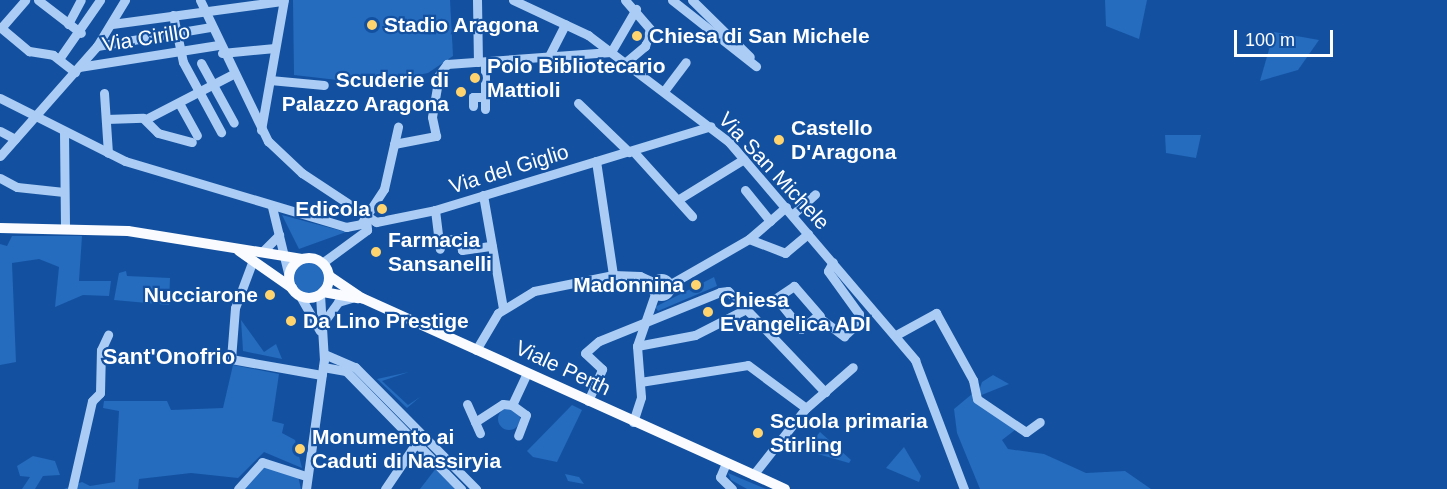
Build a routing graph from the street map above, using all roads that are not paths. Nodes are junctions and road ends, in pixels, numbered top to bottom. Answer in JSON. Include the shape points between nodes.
{"nodes":[{"id":1,"x":25,"y":0,"type":"edge"},
{"id":2,"x":38,"y":0,"type":"edge"},
{"id":3,"x":81,"y":0,"type":"edge"},
{"id":4,"x":100,"y":0,"type":"edge"},
{"id":5,"x":125,"y":0,"type":"edge"},
{"id":6,"x":200,"y":0,"type":"edge"},
{"id":7,"x":477,"y":0,"type":"edge"},
{"id":8,"x":513,"y":0,"type":"edge"},
{"id":9,"x":625,"y":0,"type":"edge"},
{"id":10,"x":672,"y":0,"type":"edge"},
{"id":11,"x":692,"y":0,"type":"edge"},
{"id":12,"x":284,"y":1,"type":"edge"},
{"id":13,"x":246,"y":3,"type":"edge"},
{"id":14,"x":221,"y":4,"type":"edge"},
{"id":15,"x":636,"y":9,"type":"junction"},
{"id":16,"x":204,"y":10,"type":"junction"},
{"id":17,"x":173,"y":15,"type":"junction"},
{"id":18,"x":68,"y":24,"type":"junction"},
{"id":19,"x":112,"y":24,"type":"junction"},
{"id":20,"x":565,"y":24,"type":"junction"},
{"id":21,"x":1,"y":27,"type":"edge"},
{"id":22,"x":211,"y":27,"type":"junction"},
{"id":23,"x":176,"y":32,"type":"junction"},
{"id":24,"x":81,"y":33,"type":"junction"},
{"id":25,"x":97,"y":46,"type":"junction"},
{"id":26,"x":276,"y":48,"type":"junction"},
{"id":27,"x":220,"y":49,"type":"junction"},
{"id":28,"x":179,"y":51,"type":"junction"},
{"id":29,"x":611,"y":52,"type":"junction"},
{"id":30,"x":548,"y":58,"type":"junction"},
{"id":31,"x":59,"y":59,"type":"junction"},
{"id":32,"x":482,"y":62,"type":"junction"},
{"id":33,"x":686,"y":62,"type":"dead end"},
{"id":34,"x":201,"y":63,"type":"dead end"},
{"id":35,"x":625,"y":63,"type":"junction"},
{"id":36,"x":77,"y":69,"type":"junction"},
{"id":37,"x":233,"y":74,"type":"junction"},
{"id":38,"x":270,"y":80,"type":"junction"},
{"id":39,"x":213,"y":84,"type":"junction"},
{"id":40,"x":324,"y":85,"type":"dead end"},
{"id":41,"x":664,"y":91,"type":"junction"},
{"id":42,"x":199,"y":92,"type":"junction"},
{"id":43,"x":104,"y":93,"type":"dead end"},
{"id":44,"x":485,"y":97,"type":"junction"},
{"id":45,"x":0,"y":98,"type":"edge"},
{"id":46,"x":179,"y":103,"type":"junction"},
{"id":47,"x":578,"y":103,"type":"dead end"},
{"id":48,"x":473,"y":106,"type":"dead end"},
{"id":49,"x":485,"y":109,"type":"dead end"},
{"id":50,"x":34,"y":115,"type":"junction"},
{"id":51,"x":106,"y":119,"type":"junction"},
{"id":52,"x":146,"y":119,"type":"junction"},
{"id":53,"x":234,"y":123,"type":"dead end"},
{"id":54,"x":711,"y":126,"type":"junction"},
{"id":55,"x":398,"y":128,"type":"dead end"},
{"id":56,"x":261,"y":130,"type":"junction"},
{"id":57,"x":0,"y":131,"type":"edge"},
{"id":58,"x":64,"y":131,"type":"junction"},
{"id":59,"x":221,"y":132,"type":"dead end"},
{"id":60,"x":15,"y":139,"type":"junction"},
{"id":61,"x":394,"y":144,"type":"junction"},
{"id":62,"x":631,"y":151,"type":"junction"},
{"id":63,"x":108,"y":153,"type":"junction"},
{"id":64,"x":0,"y":156,"type":"edge"},
{"id":65,"x":744,"y":159,"type":"junction"},
{"id":66,"x":596,"y":161,"type":"junction"},
{"id":67,"x":0,"y":178,"type":"edge"},
{"id":68,"x":745,"y":190,"type":"dead end"},
{"id":69,"x":64,"y":192,"type":"junction"},
{"id":70,"x":815,"y":194,"type":"dead end"},
{"id":71,"x":483,"y":195,"type":"junction"},
{"id":72,"x":679,"y":199,"type":"junction"},
{"id":73,"x":272,"y":207,"type":"junction"},
{"id":74,"x":786,"y":207,"type":"junction"},
{"id":75,"x":435,"y":210,"type":"junction"},
{"id":76,"x":792,"y":215,"type":"junction"},
{"id":77,"x":692,"y":216,"type":"dead end"},
{"id":78,"x":365,"y":218,"type":"junction"},
{"id":79,"x":770,"y":221,"type":"junction"},
{"id":80,"x":346,"y":227,"type":"junction"},
{"id":81,"x":0,"y":228,"type":"edge"},
{"id":82,"x":65,"y":228,"type":"junction"},
{"id":83,"x":808,"y":234,"type":"junction"},
{"id":84,"x":279,"y":235,"type":"junction"},
{"id":85,"x":749,"y":239,"type":"junction"},
{"id":86,"x":492,"y":246,"type":"junction"},
{"id":87,"x":337,"y":249,"type":"junction"},
{"id":88,"x":236,"y":250,"type":"junction"},
{"id":89,"x":263,"y":251,"type":"junction"},
{"id":90,"x":284,"y":253,"type":"junction"},
{"id":91,"x":302,"y":259,"type":"junction"},
{"id":92,"x":253,"y":260,"type":"junction"},
{"id":93,"x":833,"y":262,"type":"junction"},
{"id":94,"x":322,"y":263,"type":"junction"},
{"id":95,"x":613,"y":275,"type":"junction"},
{"id":96,"x":329,"y":276,"type":"junction"},
{"id":97,"x":653,"y":282,"type":"junction"},
{"id":98,"x":669,"y":285,"type":"junction"},
{"id":99,"x":294,"y":287,"type":"junction"},
{"id":100,"x":322,"y":293,"type":"junction"},
{"id":101,"x":655,"y":294,"type":"junction"},
{"id":102,"x":357,"y":298,"type":"junction"},
{"id":103,"x":503,"y":308,"type":"junction"},
{"id":104,"x":746,"y":309,"type":"junction"},
{"id":105,"x":820,"y":316,"type":"junction"},
{"id":106,"x":643,"y":320,"type":"junction"},
{"id":107,"x":322,"y":325,"type":"junction"},
{"id":108,"x":896,"y":335,"type":"junction"},
{"id":109,"x":108,"y":336,"type":"dead end"},
{"id":110,"x":322,"y":336,"type":"junction"},
{"id":111,"x":638,"y":346,"type":"junction"},
{"id":112,"x":476,"y":350,"type":"junction"},
{"id":113,"x":324,"y":354,"type":"junction"},
{"id":114,"x":852,"y":367,"type":"dead end"},
{"id":115,"x":323,"y":371,"type":"junction"},
{"id":116,"x":527,"y":373,"type":"junction"},
{"id":117,"x":640,"y":382,"type":"junction"},
{"id":118,"x":825,"y":392,"type":"junction"},
{"id":119,"x":588,"y":401,"type":"junction"},
{"id":120,"x":467,"y":404,"type":"dead end"},
{"id":121,"x":512,"y":405,"type":"junction"},
{"id":122,"x":806,"y":408,"type":"junction"},
{"id":123,"x":397,"y":417,"type":"junction"},
{"id":124,"x":475,"y":422,"type":"junction"},
{"id":125,"x":633,"y":422,"type":"junction"},
{"id":126,"x":1040,"y":422,"type":"dead end"},
{"id":127,"x":480,"y":433,"type":"dead end"},
{"id":128,"x":518,"y":436,"type":"dead end"},
{"id":129,"x":416,"y":443,"type":"junction"},
{"id":130,"x":726,"y":463,"type":"junction"},
{"id":131,"x":753,"y":475,"type":"junction"},
{"id":132,"x":306,"y":476,"type":"junction"},
{"id":133,"x":72,"y":489,"type":"edge"},
{"id":134,"x":238,"y":489,"type":"edge"},
{"id":135,"x":306,"y":489,"type":"edge"},
{"id":136,"x":385,"y":489,"type":"edge"},
{"id":137,"x":461,"y":489,"type":"edge"},
{"id":138,"x":476,"y":489,"type":"edge"},
{"id":139,"x":732,"y":489,"type":"edge"},
{"id":140,"x":785,"y":489,"type":"edge"},
{"id":141,"x":963,"y":489,"type":"edge"}],
"edges":[{"from":1,"to":21,"type":"street"},
{"from":2,"to":18,"type":"street"},
{"from":3,"to":18,"type":"street"},
{"from":4,"to":24,"type":"street"},
{"from":5,"to":19,"type":"street"},
{"from":6,"to":16,"type":"street"},
{"from":7,"to":32,"type":"street"},
{"from":8,"to":20,"type":"street","name":"Via San Michele"},
{"from":9,"to":15,"type":"street"},
{"from":10,"to":11,"type":"street","via":[[756,66],[740,43]]},
{"from":12,"to":13,"type":"street"},
{"from":12,"to":26,"type":"street"},
{"from":13,"to":14,"type":"street"},
{"from":14,"to":16,"type":"street"},
{"from":15,"to":29,"type":"street"},
{"from":15,"to":35,"type":"street","via":[[648,22],[645,46]]},
{"from":16,"to":17,"type":"street"},
{"from":16,"to":22,"type":"street"},
{"from":17,"to":19,"type":"street"},
{"from":17,"to":23,"type":"street"},
{"from":18,"to":24,"type":"street"},
{"from":19,"to":25,"type":"street"},
{"from":20,"to":29,"type":"street","name":"Via San Michele"},
{"from":20,"to":30,"type":"street"},
{"from":21,"to":31,"type":"street","via":[[29,51]]},
{"from":22,"to":23,"type":"street"},
{"from":22,"to":27,"type":"street"},
{"from":23,"to":25,"type":"street"},
{"from":23,"to":28,"type":"street"},
{"from":24,"to":31,"type":"street"},
{"from":25,"to":36,"type":"street"},
{"from":26,"to":27,"type":"street","name":"Via Cirillo"},
{"from":26,"to":38,"type":"street"},
{"from":27,"to":28,"type":"street","name":"Via Cirillo"},
{"from":27,"to":37,"type":"street"},
{"from":28,"to":36,"type":"street","name":"Via Cirillo"},
{"from":28,"to":42,"type":"street"},
{"from":29,"to":30,"type":"street"},
{"from":29,"to":35,"type":"street","name":"Via San Michele"},
{"from":30,"to":32,"type":"street"},
{"from":31,"to":36,"type":"street"},
{"from":32,"to":44,"type":"street"},
{"from":32,"to":61,"type":"street","via":[[447,64],[439,75],[432,117],[436,136]]},
{"from":33,"to":41,"type":"street"},
{"from":34,"to":39,"type":"street"},
{"from":35,"to":41,"type":"street","name":"Via San Michele"},
{"from":36,"to":50,"type":"street"},
{"from":37,"to":39,"type":"street"},
{"from":37,"to":56,"type":"street"},
{"from":38,"to":40,"type":"street"},
{"from":38,"to":56,"type":"street"},
{"from":39,"to":42,"type":"street"},
{"from":39,"to":53,"type":"street"},
{"from":41,"to":54,"type":"street","name":"Via San Michele"},
{"from":42,"to":46,"type":"street"},
{"from":42,"to":59,"type":"street"},
{"from":43,"to":51,"type":"street"},
{"from":44,"to":48,"type":"street","via":[[473,97]]},
{"from":44,"to":49,"type":"street"},
{"from":45,"to":50,"type":"street"},
{"from":46,"to":52,"type":"street"},
{"from":46,"to":52,"type":"street","via":[[194,138],[158,133]]},
{"from":47,"to":62,"type":"street"},
{"from":50,"to":58,"type":"street"},
{"from":50,"to":60,"type":"street"},
{"from":51,"to":52,"type":"street"},
{"from":51,"to":63,"type":"street"},
{"from":54,"to":62,"type":"street","name":"Via del Giglio"},
{"from":54,"to":65,"type":"street","name":"Via San Michele"},
{"from":55,"to":61,"type":"street"},
{"from":56,"to":78,"type":"street","via":[[302,173]]},
{"from":57,"to":60,"type":"street"},
{"from":58,"to":63,"type":"street"},
{"from":58,"to":69,"type":"street"},
{"from":60,"to":64,"type":"street"},
{"from":61,"to":78,"type":"street","via":[[384,189]]},
{"from":62,"to":66,"type":"street","name":"Via del Giglio"},
{"from":62,"to":72,"type":"street"},
{"from":63,"to":73,"type":"street"},
{"from":65,"to":72,"type":"street"},
{"from":65,"to":74,"type":"street","name":"Via San Michele"},
{"from":66,"to":71,"type":"street","name":"Via del Giglio"},
{"from":66,"to":95,"type":"street"},
{"from":67,"to":69,"type":"street","via":[[17,187]]},
{"from":68,"to":79,"type":"street"},
{"from":69,"to":82,"type":"street"},
{"from":70,"to":76,"type":"street"},
{"from":71,"to":75,"type":"street","name":"Via del Giglio"},
{"from":71,"to":86,"type":"street"},
{"from":72,"to":77,"type":"street"},
{"from":73,"to":80,"type":"street"},
{"from":73,"to":84,"type":"street"},
{"from":74,"to":76,"type":"street","name":"Via San Michele"},
{"from":74,"to":79,"type":"street"},
{"from":75,"to":78,"type":"street","name":"Via del Giglio","via":[[376,222]]},
{"from":75,"to":86,"type":"street","via":[[440,245],[460,238],[462,250]]},
{"from":76,"to":83,"type":"street","name":"Via San Michele"},
{"from":78,"to":80,"type":"street","name":"Via del Giglio"},
{"from":78,"to":87,"type":"street","via":[[367,230]]},
{"from":79,"to":85,"type":"street"},
{"from":80,"to":87,"type":"street"},
{"from":81,"to":82,"type":"main road"},
{"from":82,"to":88,"type":"main road","via":[[136,232]]},
{"from":83,"to":85,"type":"street","via":[[785,253]]},
{"from":83,"to":93,"type":"street","name":"Via San Michele"},
{"from":84,"to":89,"type":"street"},
{"from":84,"to":90,"type":"street"},
{"from":85,"to":98,"type":"street"},
{"from":86,"to":103,"type":"street"},
{"from":87,"to":94,"type":"street"},
{"from":88,"to":89,"type":"main road"},
{"from":88,"to":92,"type":"main road"},
{"from":89,"to":90,"type":"main road"},
{"from":90,"to":91,"type":"main road"},
{"from":90,"to":99,"type":"street"},
{"from":91,"to":94,"type":"main road"},
{"from":91,"to":99,"type":"main road"},
{"from":92,"to":99,"type":"main road"},
{"from":92,"to":115,"type":"street","via":[[235,308],[231,359]]},
{"from":93,"to":105,"type":"street","via":[[828,271],[858,311],[859,322],[841,336]]},
{"from":93,"to":108,"type":"street","name":"Via San Michele"},
{"from":94,"to":96,"type":"main road"},
{"from":95,"to":97,"type":"street","via":[[640,276]]},
{"from":95,"to":103,"type":"street","via":[[551,285]]},
{"from":96,"to":100,"type":"main road"},
{"from":96,"to":102,"type":"main road","name":"Viale Perth"},
{"from":97,"to":98,"type":"street","via":[[663,279]]},
{"from":97,"to":101,"type":"street"},
{"from":98,"to":101,"type":"street","via":[[666,295]]},
{"from":99,"to":100,"type":"main road","name":"Viale Perth"},
{"from":99,"to":110,"type":"street"},
{"from":100,"to":102,"type":"main road","name":"Viale Perth"},
{"from":100,"to":107,"type":"street"},
{"from":101,"to":106,"type":"street"},
{"from":102,"to":107,"type":"street","via":[[329,310]]},
{"from":102,"to":112,"type":"main road","name":"Viale Perth"},
{"from":103,"to":112,"type":"street"},
{"from":104,"to":106,"type":"street","via":[[728,291]]},
{"from":104,"to":111,"type":"street","via":[[695,335]]},
{"from":104,"to":118,"type":"street"},
{"from":105,"to":105,"type":"street","via":[[801,329],[776,298],[794,286]]},
{"from":106,"to":111,"type":"street"},
{"from":106,"to":119,"type":"street","via":[[586,350],[602,369]]},
{"from":107,"to":110,"type":"street"},
{"from":108,"to":126,"type":"street","via":[[936,312],[973,380],[977,399],[1026,432]]},
{"from":108,"to":141,"type":"street","name":"Via San Michele","via":[[929,387]]},
{"from":109,"to":133,"type":"street","via":[[101,350],[100,393],[92,400]]},
{"from":110,"to":113,"type":"street"},
{"from":111,"to":117,"type":"street"},
{"from":112,"to":116,"type":"main road","name":"Viale Perth"},
{"from":113,"to":115,"type":"street"},
{"from":113,"to":123,"type":"street","via":[[349,362]]},
{"from":114,"to":118,"type":"street"},
{"from":115,"to":123,"type":"street","via":[[346,371]]},
{"from":115,"to":132,"type":"street"},
{"from":116,"to":119,"type":"main road","name":"Viale Perth"},
{"from":116,"to":121,"type":"street"},
{"from":117,"to":122,"type":"street","via":[[748,365]]},
{"from":117,"to":125,"type":"street"},
{"from":118,"to":122,"type":"street"},
{"from":119,"to":125,"type":"main road","name":"Viale Perth"},
{"from":120,"to":124,"type":"street"},
{"from":121,"to":124,"type":"street","via":[[503,404]]},
{"from":121,"to":128,"type":"street","via":[[526,415]]},
{"from":122,"to":131,"type":"street"},
{"from":123,"to":129,"type":"street"},
{"from":123,"to":138,"type":"street"},
{"from":124,"to":127,"type":"street"},
{"from":125,"to":130,"type":"main road","name":"Viale Perth"},
{"from":129,"to":136,"type":"street"},
{"from":129,"to":137,"type":"street"},
{"from":130,"to":131,"type":"main road","name":"Viale Perth"},
{"from":130,"to":139,"type":"street","via":[[720,477]]},
{"from":131,"to":140,"type":"main road","name":"Viale Perth"},
{"from":132,"to":134,"type":"street","via":[[262,462]]},
{"from":132,"to":135,"type":"street"}]}
